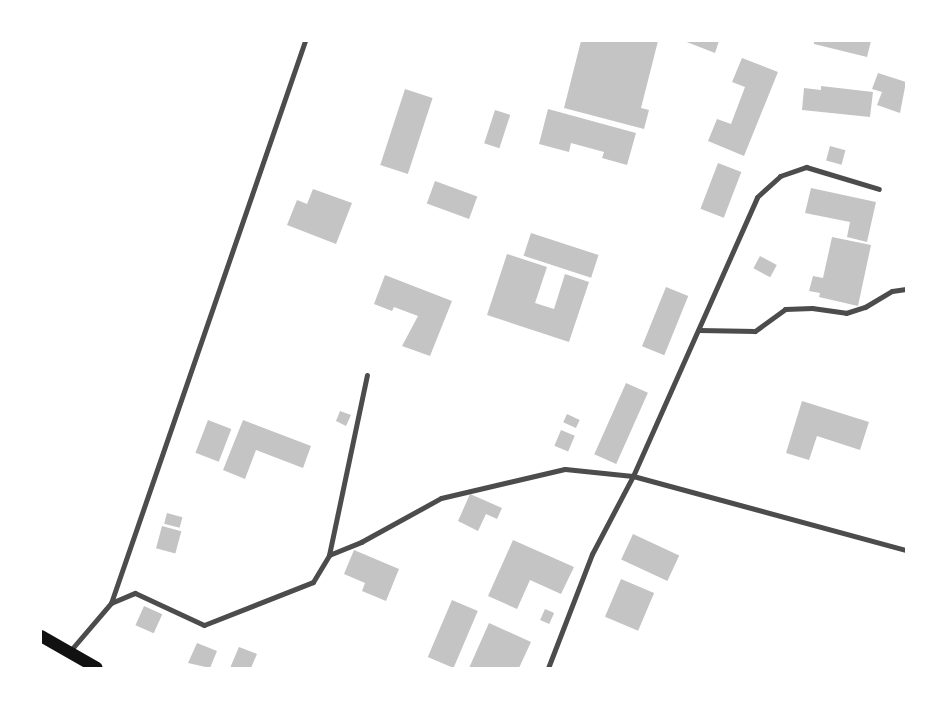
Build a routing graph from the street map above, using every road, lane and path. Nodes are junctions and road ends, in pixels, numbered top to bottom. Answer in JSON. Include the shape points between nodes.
{"nodes":[{"id":1,"x":305,"y":41,"type":"edge"},
{"id":2,"x":879,"y":189,"type":"dead end"},
{"id":3,"x":906,"y":289,"type":"edge"},
{"id":4,"x":699,"y":330,"type":"junction"},
{"id":5,"x":367,"y":374,"type":"dead end"},
{"id":6,"x":633,"y":476,"type":"junction"},
{"id":7,"x":906,"y":550,"type":"edge"},
{"id":8,"x":329,"y":555,"type":"junction"},
{"id":9,"x":111,"y":603,"type":"junction"},
{"id":10,"x":41,"y":636,"type":"edge"},
{"id":11,"x":69,"y":651,"type":"junction"},
{"id":12,"x":97,"y":668,"type":"edge"},
{"id":13,"x":548,"y":668,"type":"edge"}],
"edges":[{"from":1,"to":9,"type":"street"},
{"from":2,"to":4,"type":"street","via":[[806,167],[780,176],[757,197]]},
{"from":3,"to":4,"type":"street","via":[[892,291],[865,307],[846,313],[812,308],[785,309],[755,331]]},
{"from":4,"to":6,"type":"street"},
{"from":5,"to":8,"type":"street"},
{"from":6,"to":7,"type":"street"},
{"from":6,"to":8,"type":"street","via":[[565,469],[441,498],[361,542]]},
{"from":6,"to":13,"type":"street","via":[[592,554]]},
{"from":8,"to":9,"type":"street","via":[[313,582],[204,625],[135,593]]},
{"from":9,"to":11,"type":"street"},
{"from":10,"to":11,"type":"main road"},
{"from":11,"to":12,"type":"main road"}]}
